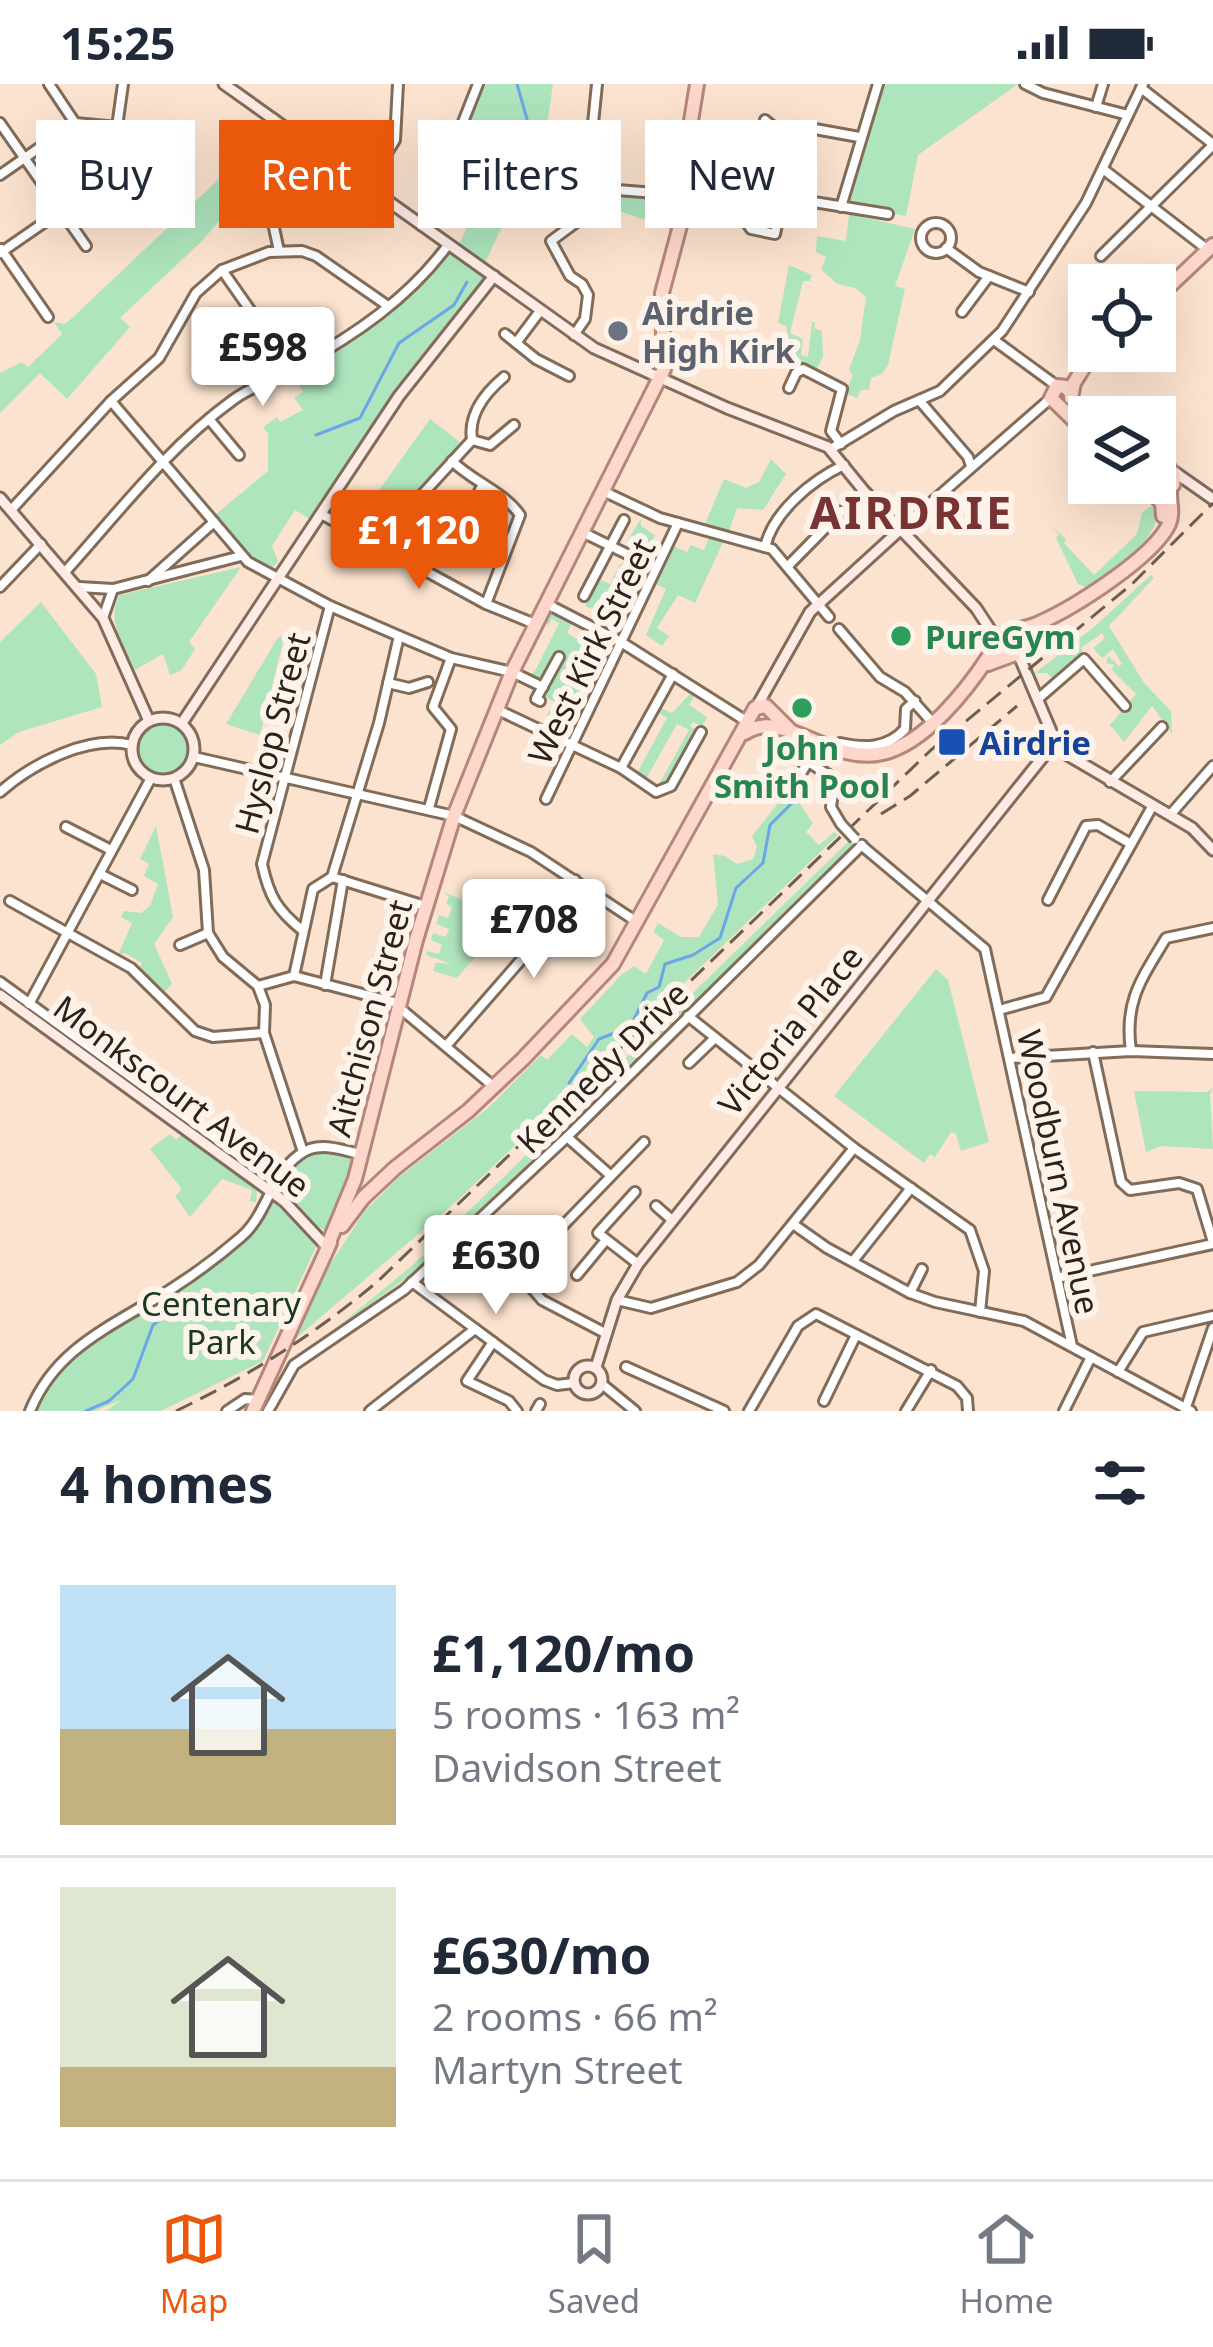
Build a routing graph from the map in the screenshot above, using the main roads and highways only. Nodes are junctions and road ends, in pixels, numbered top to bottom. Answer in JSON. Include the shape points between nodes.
{"nodes":[{"id":1,"x":698,"y":84,"type":"edge"},
{"id":2,"x":1210,"y":248,"type":"edge"},
{"id":3,"x":1176,"y":280,"type":"edge"},
{"id":4,"x":1078,"y":372,"type":"edge"},
{"id":5,"x":1068,"y":407,"type":"edge"},
{"id":6,"x":1160,"y":504,"type":"edge"},
{"id":7,"x":1171,"y":504,"type":"edge"},
{"id":8,"x":1159,"y":535,"type":"junction"},
{"id":9,"x":355,"y":1179,"type":"junction"},
{"id":10,"x":363,"y":1198,"type":"junction"},
{"id":11,"x":327,"y":1247,"type":"junction"},
{"id":12,"x":260,"y":1406,"type":"edge"}],
"edges":[{"from":1,"to":9,"type":"main road","name":"Aitchison Street","via":[[681,222],[662,293],[660,380],[512,672],[454,816]]},
{"from":2,"to":3,"type":"main road"},
{"from":4,"to":5,"type":"main road","via":[[1058,392]]},
{"from":6,"to":8,"type":"main road"},
{"from":7,"to":8,"type":"main road"},
{"from":8,"to":10,"type":"main road","via":[[1114,578],[1007,645],[904,745],[870,756],[829,750],[761,715],[592,988],[494,1087]]},
{"from":9,"to":10,"type":"main road","name":"Aitchison Street"},
{"from":9,"to":11,"type":"main road","name":"Aitchison Street"},
{"from":10,"to":11,"type":"main road"},
{"from":11,"to":12,"type":"main road"}]}
